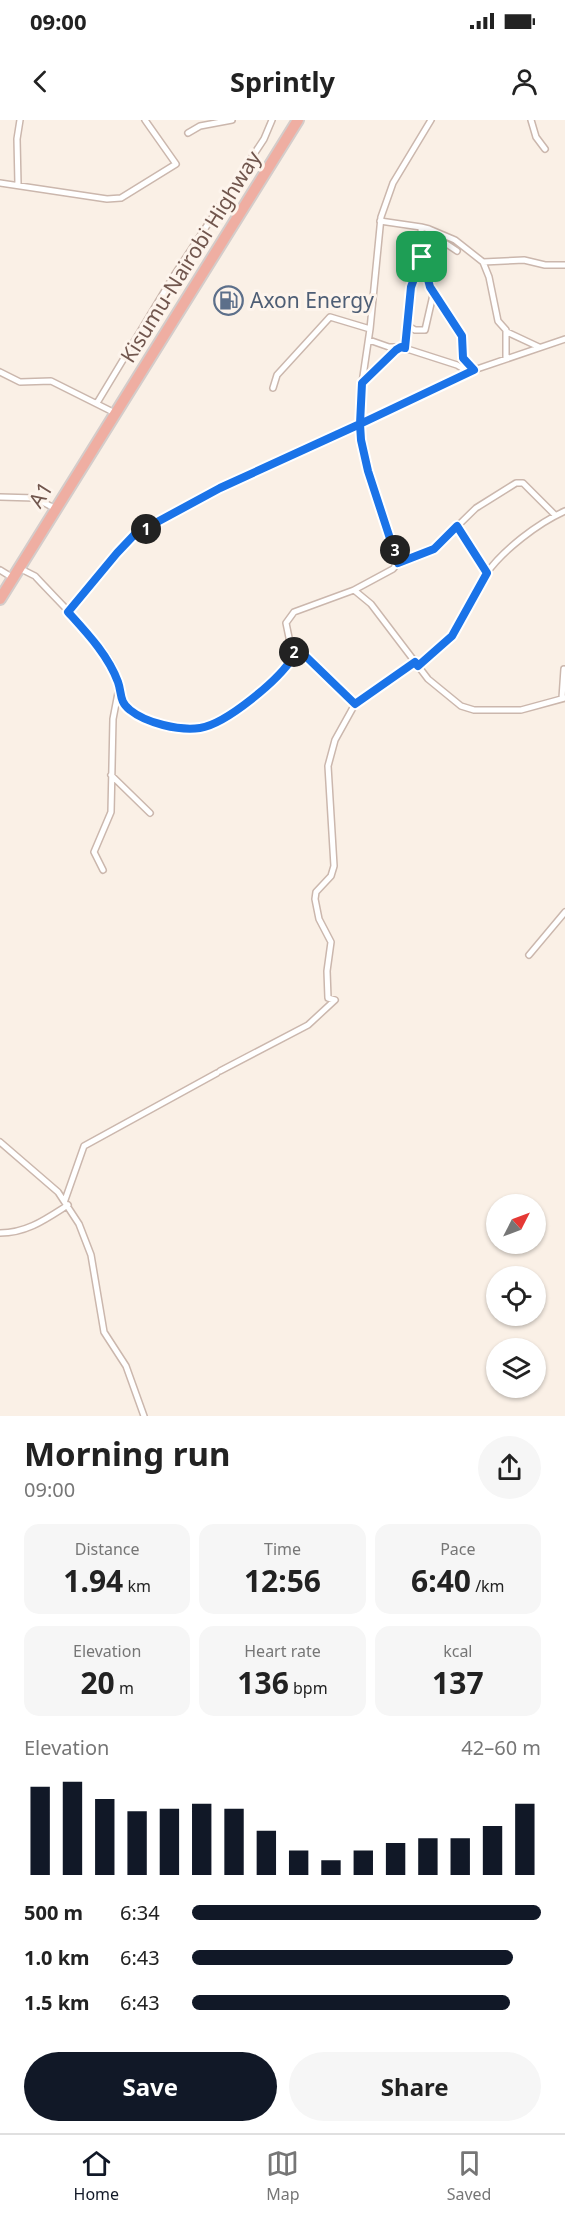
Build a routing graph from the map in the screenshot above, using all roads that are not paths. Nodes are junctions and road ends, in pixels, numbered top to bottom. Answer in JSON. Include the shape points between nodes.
{"nodes":[{"id":1,"x":21,"y":120,"type":"edge"},
{"id":2,"x":145,"y":120,"type":"edge"},
{"id":3,"x":232,"y":120,"type":"edge"},
{"id":4,"x":272,"y":120,"type":"edge"},
{"id":5,"x":298,"y":120,"type":"edge"},
{"id":6,"x":431,"y":120,"type":"edge"},
{"id":7,"x":531,"y":120,"type":"edge"},
{"id":8,"x":188,"y":133,"type":"dead end"},
{"id":9,"x":545,"y":149,"type":"dead end"},
{"id":10,"x":0,"y":183,"type":"edge"},
{"id":11,"x":18,"y":184,"type":"junction"},
{"id":12,"x":380,"y":221,"type":"junction"},
{"id":13,"x":421,"y":227,"type":"junction"},
{"id":14,"x":429,"y":229,"type":"junction"},
{"id":15,"x":439,"y":239,"type":"junction"},
{"id":16,"x":457,"y":251,"type":"dead end"},
{"id":17,"x":440,"y":256,"type":"dead end"},
{"id":18,"x":422,"y":257,"type":"junction"},
{"id":19,"x":483,"y":262,"type":"junction"},
{"id":20,"x":565,"y":265,"type":"edge"},
{"id":21,"x":430,"y":287,"type":"junction"},
{"id":22,"x":408,"y":326,"type":"junction"},
{"id":23,"x":370,"y":329,"type":"junction"},
{"id":24,"x":506,"y":330,"type":"junction"},
{"id":25,"x":565,"y":339,"type":"edge"},
{"id":26,"x":369,"y":340,"type":"junction"},
{"id":27,"x":403,"y":348,"type":"junction"},
{"id":28,"x":539,"y":348,"type":"junction"},
{"id":29,"x":506,"y":359,"type":"junction"},
{"id":30,"x":474,"y":370,"type":"junction"},
{"id":31,"x":0,"y":372,"type":"edge"},
{"id":32,"x":362,"y":383,"type":"junction"},
{"id":33,"x":273,"y":388,"type":"dead end"},
{"id":34,"x":97,"y":403,"type":"junction"},
{"id":35,"x":117,"y":414,"type":"junction"},
{"id":36,"x":360,"y":424,"type":"junction"},
{"id":37,"x":0,"y":496,"type":"edge"},
{"id":38,"x":56,"y":509,"type":"junction"},
{"id":39,"x":565,"y":511,"type":"edge"},
{"id":40,"x":555,"y":516,"type":"junction"},
{"id":41,"x":457,"y":526,"type":"junction"},
{"id":42,"x":398,"y":563,"type":"junction"},
{"id":43,"x":0,"y":570,"type":"edge"},
{"id":44,"x":16,"y":573,"type":"junction"},
{"id":45,"x":487,"y":573,"type":"junction"},
{"id":46,"x":354,"y":590,"type":"junction"},
{"id":47,"x":0,"y":598,"type":"edge"},
{"id":48,"x":68,"y":612,"type":"junction"},
{"id":49,"x":292,"y":643,"type":"junction"},
{"id":50,"x":417,"y":664,"type":"junction"},
{"id":51,"x":564,"y":669,"type":"edge"},
{"id":52,"x":119,"y":686,"type":"junction"},
{"id":53,"x":563,"y":698,"type":"edge"},
{"id":54,"x":355,"y":704,"type":"junction"},
{"id":55,"x":111,"y":775,"type":"junction"},
{"id":56,"x":150,"y":813,"type":"dead end"},
{"id":57,"x":103,"y":870,"type":"dead end"},
{"id":58,"x":565,"y":912,"type":"edge"},
{"id":59,"x":529,"y":955,"type":"dead end"},
{"id":60,"x":0,"y":1142,"type":"edge"},
{"id":61,"x":67,"y":1202,"type":"junction"},
{"id":62,"x":0,"y":1233,"type":"edge"},
{"id":63,"x":144,"y":1416,"type":"edge"}],
"edges":[{"from":1,"to":11,"type":"street","via":[[16,146]]},
{"from":2,"to":11,"type":"street","via":[[176,164],[126,196],[107,198]]},
{"from":3,"to":8,"type":"street","via":[[200,126]]},
{"from":4,"to":34,"type":"street","via":[[264,139],[178,268]]},
{"from":5,"to":35,"type":"highway","name":"Kisumu-Nairobi Highway","number":"A1"},
{"from":6,"to":12,"type":"street","via":[[393,183]]},
{"from":7,"to":9,"type":"street"},
{"from":10,"to":11,"type":"street"},
{"from":12,"to":13,"type":"street"},
{"from":12,"to":23,"type":"street"},
{"from":13,"to":14,"type":"street"},
{"from":13,"to":18,"type":"street"},
{"from":14,"to":15,"type":"street","via":[[432,237]]},
{"from":14,"to":19,"type":"street","via":[[455,240]]},
{"from":15,"to":16,"type":"street"},
{"from":15,"to":17,"type":"street"},
{"from":18,"to":21,"type":"street"},
{"from":18,"to":22,"type":"street","via":[[411,287]]},
{"from":19,"to":20,"type":"street","via":[[524,260]]},
{"from":19,"to":24,"type":"street","via":[[498,321]]},
{"from":21,"to":22,"type":"street","via":[[433,295],[425,330]]},
{"from":21,"to":30,"type":"street","via":[[462,336],[463,358]]},
{"from":22,"to":27,"type":"street"},
{"from":23,"to":26,"type":"street"},
{"from":23,"to":33,"type":"street","via":[[330,317],[277,375]]},
{"from":24,"to":28,"type":"street"},
{"from":24,"to":29,"type":"street"},
{"from":25,"to":28,"type":"street"},
{"from":26,"to":27,"type":"street","via":[[389,348]]},
{"from":26,"to":32,"type":"street"},
{"from":27,"to":30,"type":"street"},
{"from":27,"to":32,"type":"street"},
{"from":28,"to":29,"type":"street"},
{"from":29,"to":30,"type":"street"},
{"from":30,"to":36,"type":"street"},
{"from":31,"to":34,"type":"street","via":[[20,382],[51,381]]},
{"from":32,"to":36,"type":"street"},
{"from":34,"to":35,"type":"street"},
{"from":35,"to":38,"type":"highway","name":"A1","number":"A1"},
{"from":36,"to":42,"type":"street","via":[[368,471]]},
{"from":36,"to":48,"type":"street","via":[[220,488],[135,534]]},
{"from":37,"to":38,"type":"street","via":[[35,498]]},
{"from":38,"to":44,"type":"highway","name":"A1","number":"A1"},
{"from":39,"to":40,"type":"street"},
{"from":40,"to":41,"type":"street","via":[[523,483],[516,483],[476,508]]},
{"from":40,"to":45,"type":"street"},
{"from":41,"to":42,"type":"street","via":[[434,549]]},
{"from":41,"to":45,"type":"street"},
{"from":42,"to":46,"type":"street"},
{"from":43,"to":44,"type":"street"},
{"from":44,"to":47,"type":"highway","name":"A1","number":"A1"},
{"from":44,"to":48,"type":"street","via":[[35,576]]},
{"from":45,"to":50,"type":"street","via":[[452,636]]},
{"from":46,"to":49,"type":"street","via":[[294,612],[286,623]]},
{"from":46,"to":50,"type":"street","via":[[371,603]]},
{"from":48,"to":52,"type":"street","via":[[111,663]]},
{"from":49,"to":52,"type":"street","via":[[293,657],[276,679],[248,702],[200,728],[148,720],[129,710],[121,700]]},
{"from":49,"to":54,"type":"street"},
{"from":50,"to":53,"type":"street","via":[[449,698],[474,710],[521,710]]},
{"from":50,"to":54,"type":"street"},
{"from":51,"to":53,"type":"street"},
{"from":52,"to":55,"type":"street","via":[[113,719]]},
{"from":54,"to":61,"type":"street","via":[[335,740],[328,766],[334,866],[315,899],[319,919],[331,942],[328,998],[335,1000],[308,1025],[84,1146]]},
{"from":55,"to":56,"type":"street"},
{"from":55,"to":57,"type":"street","via":[[111,812],[94,852]]},
{"from":58,"to":59,"type":"street"},
{"from":60,"to":61,"type":"street"},
{"from":61,"to":62,"type":"street","via":[[31,1228]]},
{"from":61,"to":63,"type":"street","via":[[91,1256],[104,1332],[126,1366]]}]}
